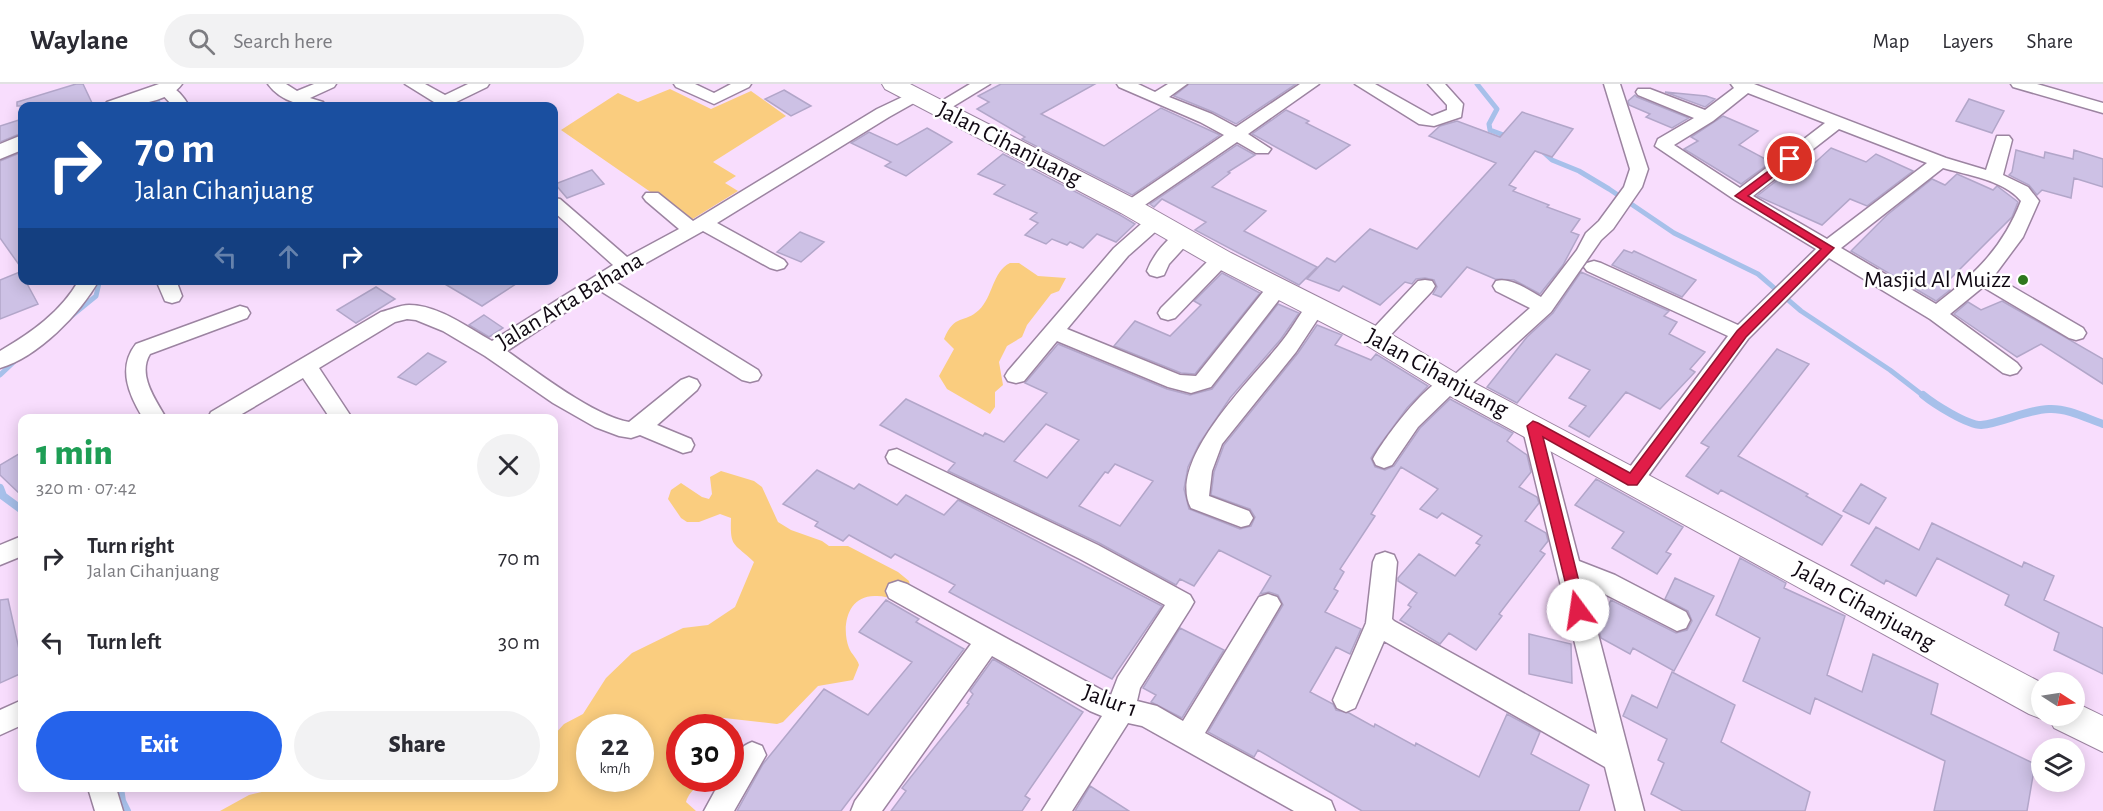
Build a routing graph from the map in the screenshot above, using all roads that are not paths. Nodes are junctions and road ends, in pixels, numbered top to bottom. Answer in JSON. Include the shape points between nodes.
{"nodes":[{"id":1,"x":276,"y":84,"type":"edge"},
{"id":2,"x":328,"y":84,"type":"edge"},
{"id":3,"x":413,"y":84,"type":"edge"},
{"id":4,"x":481,"y":84,"type":"edge"},
{"id":5,"x":682,"y":84,"type":"edge"},
{"id":6,"x":743,"y":84,"type":"edge"},
{"id":7,"x":982,"y":84,"type":"edge"},
{"id":8,"x":1125,"y":84,"type":"edge"},
{"id":9,"x":1179,"y":84,"type":"edge"},
{"id":10,"x":1311,"y":84,"type":"edge"},
{"id":11,"x":1363,"y":84,"type":"edge"},
{"id":12,"x":1436,"y":84,"type":"edge"},
{"id":13,"x":1611,"y":84,"type":"edge"},
{"id":14,"x":2019,"y":84,"type":"edge"},
{"id":15,"x":1742,"y":85,"type":"edge"},
{"id":16,"x":161,"y":90,"type":"edge"},
{"id":17,"x":1644,"y":92,"type":"dead end"},
{"id":18,"x":916,"y":96,"type":"edge"},
{"id":19,"x":295,"y":98,"type":"junction"},
{"id":20,"x":1156,"y":98,"type":"junction"},
{"id":21,"x":126,"y":102,"type":"edge"},
{"id":22,"x":178,"y":102,"type":"edge"},
{"id":23,"x":306,"y":102,"type":"edge"},
{"id":24,"x":439,"y":102,"type":"edge"},
{"id":25,"x":446,"y":102,"type":"edge"},
{"id":26,"x":2103,"y":108,"type":"edge"},
{"id":27,"x":1707,"y":117,"type":"junction"},
{"id":28,"x":1839,"y":121,"type":"junction"},
{"id":29,"x":1236,"y":133,"type":"junction"},
{"id":30,"x":2002,"y":140,"type":"dead end"},
{"id":31,"x":18,"y":144,"type":"edge"},
{"id":32,"x":1262,"y":149,"type":"dead end"},
{"id":33,"x":0,"y":152,"type":"edge"},
{"id":34,"x":1940,"y":162,"type":"junction"},
{"id":35,"x":1993,"y":177,"type":"junction"},
{"id":36,"x":1741,"y":196,"type":"junction"},
{"id":37,"x":652,"y":197,"type":"dead end"},
{"id":38,"x":558,"y":206,"type":"edge"},
{"id":39,"x":1130,"y":207,"type":"junction"},
{"id":40,"x":1156,"y":221,"type":"junction"},
{"id":41,"x":698,"y":226,"type":"junction"},
{"id":42,"x":1183,"y":237,"type":"junction"},
{"id":43,"x":1828,"y":248,"type":"junction"},
{"id":44,"x":1221,"y":259,"type":"junction"},
{"id":45,"x":777,"y":264,"type":"dead end"},
{"id":46,"x":626,"y":266,"type":"junction"},
{"id":47,"x":1594,"y":267,"type":"dead end"},
{"id":48,"x":1157,"y":271,"type":"dead end"},
{"id":49,"x":1983,"y":278,"type":"junction"},
{"id":50,"x":599,"y":281,"type":"junction"},
{"id":51,"x":86,"y":285,"type":"edge"},
{"id":52,"x":1425,"y":286,"type":"dead end"},
{"id":53,"x":1503,"y":286,"type":"dead end"},
{"id":54,"x":1278,"y":287,"type":"junction"},
{"id":55,"x":1544,"y":307,"type":"junction"},
{"id":56,"x":1315,"y":308,"type":"junction"},
{"id":57,"x":1168,"y":312,"type":"dead end"},
{"id":58,"x":240,"y":313,"type":"dead end"},
{"id":59,"x":1937,"y":314,"type":"junction"},
{"id":60,"x":1054,"y":332,"type":"junction"},
{"id":61,"x":2076,"y":333,"type":"dead end"},
{"id":62,"x":1741,"y":334,"type":"junction"},
{"id":63,"x":1376,"y":338,"type":"junction"},
{"id":64,"x":492,"y":351,"type":"junction"},
{"id":65,"x":0,"y":361,"type":"edge"},
{"id":66,"x":306,"y":366,"type":"junction"},
{"id":67,"x":2010,"y":368,"type":"dead end"},
{"id":68,"x":750,"y":375,"type":"dead end"},
{"id":69,"x":1016,"y":375,"type":"dead end"},
{"id":70,"x":689,"y":385,"type":"dead end"},
{"id":71,"x":1453,"y":385,"type":"junction"},
{"id":72,"x":153,"y":414,"type":"edge"},
{"id":73,"x":226,"y":414,"type":"edge"},
{"id":74,"x":338,"y":414,"type":"edge"},
{"id":75,"x":639,"y":426,"type":"junction"},
{"id":76,"x":1533,"y":426,"type":"junction"},
{"id":77,"x":683,"y":445,"type":"dead end"},
{"id":78,"x":897,"y":457,"type":"dead end"},
{"id":79,"x":1384,"y":459,"type":"dead end"},
{"id":80,"x":1632,"y":481,"type":"junction"},
{"id":81,"x":1241,"y":518,"type":"dead end"},
{"id":82,"x":18,"y":548,"type":"edge"},
{"id":83,"x":0,"y":555,"type":"edge"},
{"id":84,"x":1385,"y":562,"type":"dead end"},
{"id":85,"x":1568,"y":567,"type":"junction"},
{"id":86,"x":898,"y":591,"type":"dead end"},
{"id":87,"x":1268,"y":604,"type":"dead end"},
{"id":88,"x":1677,"y":620,"type":"dead end"},
{"id":89,"x":1379,"y":623,"type":"junction"},
{"id":90,"x":988,"y":641,"type":"junction"},
{"id":91,"x":2031,"y":696,"type":"edge"},
{"id":92,"x":1346,"y":700,"type":"dead end"},
{"id":93,"x":1121,"y":710,"type":"junction"},
{"id":94,"x":18,"y":714,"type":"edge"},
{"id":95,"x":0,"y":723,"type":"edge"},
{"id":96,"x":2085,"y":726,"type":"edge"},
{"id":97,"x":2103,"y":735,"type":"edge"},
{"id":98,"x":1188,"y":737,"type":"junction"},
{"id":99,"x":752,"y":755,"type":"dead end"},
{"id":100,"x":1616,"y":759,"type":"junction"},
{"id":101,"x":103,"y":792,"type":"edge"},
{"id":102,"x":109,"y":811,"type":"edge"},
{"id":103,"x":718,"y":811,"type":"edge"},
{"id":104,"x":865,"y":811,"type":"edge"},
{"id":105,"x":1056,"y":811,"type":"edge"},
{"id":106,"x":1322,"y":811,"type":"edge"},
{"id":107,"x":1630,"y":811,"type":"edge"}],
"edges":[{"from":1,"to":19,"type":"street"},
{"from":2,"to":19,"type":"street"},
{"from":3,"to":24,"type":"street"},
{"from":4,"to":25,"type":"street"},
{"from":5,"to":6,"type":"street","via":[[714,99]]},
{"from":7,"to":18,"type":"street","name":"Jalan Arta Bahana"},
{"from":8,"to":20,"type":"street"},
{"from":9,"to":20,"type":"street"},
{"from":10,"to":29,"type":"street"},
{"from":11,"to":12,"type":"street","via":[[1425,120],[1434,121],[1455,113],[1455,104]]},
{"from":13,"to":55,"type":"street","via":[[1639,169],[1633,187]]},
{"from":14,"to":26,"type":"street"},
{"from":15,"to":27,"type":"street"},
{"from":15,"to":28,"type":"street"},
{"from":16,"to":21,"type":"street"},
{"from":16,"to":22,"type":"street"},
{"from":17,"to":27,"type":"street"},
{"from":18,"to":39,"type":"main road","name":"Jalan Cihanjuang"},
{"from":18,"to":41,"type":"street","name":"Jalan Arta Bahana"},
{"from":19,"to":23,"type":"street"},
{"from":20,"to":29,"type":"street"},
{"from":27,"to":36,"type":"street","via":[[1664,146]]},
{"from":28,"to":34,"type":"street"},
{"from":28,"to":36,"type":"street"},
{"from":29,"to":32,"type":"street"},
{"from":29,"to":39,"type":"street"},
{"from":30,"to":35,"type":"street"},
{"from":31,"to":33,"type":"street"},
{"from":34,"to":35,"type":"street"},
{"from":34,"to":43,"type":"street"},
{"from":35,"to":49,"type":"street","via":[[2022,190],[2030,201],[2012,242]]},
{"from":36,"to":43,"type":"street"},
{"from":37,"to":41,"type":"street"},
{"from":38,"to":46,"type":"street"},
{"from":39,"to":40,"type":"main road","name":"Jalan Cihanjuang"},
{"from":40,"to":42,"type":"main road","name":"Jalan Cihanjuang"},
{"from":40,"to":60,"type":"street","via":[[1120,252]]},
{"from":41,"to":45,"type":"street"},
{"from":41,"to":46,"type":"street","name":"Jalan Arta Bahana"},
{"from":42,"to":44,"type":"main road","name":"Jalan Cihanjuang"},
{"from":42,"to":48,"type":"street","via":[[1160,262]]},
{"from":43,"to":59,"type":"street"},
{"from":43,"to":62,"type":"street"},
{"from":44,"to":54,"type":"main road","name":"Jalan Cihanjuang"},
{"from":44,"to":57,"type":"street"},
{"from":46,"to":50,"type":"street","name":"Jalan Arta Bahana"},
{"from":47,"to":62,"type":"street"},
{"from":49,"to":59,"type":"street"},
{"from":49,"to":61,"type":"street"},
{"from":50,"to":64,"type":"street","name":"Jalan Arta Bahana"},
{"from":50,"to":68,"type":"street"},
{"from":51,"to":65,"type":"street","via":[[78,302],[63,317]]},
{"from":52,"to":63,"type":"street"},
{"from":53,"to":55,"type":"street"},
{"from":54,"to":56,"type":"main road","name":"Jalan Cihanjuang"},
{"from":54,"to":60,"type":"street","via":[[1203,381],[1191,385]]},
{"from":55,"to":71,"type":"street"},
{"from":56,"to":63,"type":"main road","name":"Jalan Cihanjuang"},
{"from":56,"to":81,"type":"street","via":[[1208,451],[1195,493],[1199,502]]},
{"from":58,"to":72,"type":"street","via":[[137,354],[140,392]]},
{"from":59,"to":67,"type":"street"},
{"from":60,"to":69,"type":"street"},
{"from":62,"to":80,"type":"street"},
{"from":63,"to":71,"type":"main road","name":"Jalan Cihanjuang"},
{"from":64,"to":66,"type":"street","name":"Jalan Arta Bahana","via":[[442,323],[406,312],[388,317]]},
{"from":64,"to":75,"type":"street","via":[[593,416],[623,429]]},
{"from":66,"to":73,"type":"street","name":"Jalan Arta Bahana"},
{"from":66,"to":74,"type":"street"},
{"from":70,"to":75,"type":"street"},
{"from":71,"to":76,"type":"main road","name":"Jalan Cihanjuang"},
{"from":71,"to":79,"type":"street","via":[[1410,422]]},
{"from":75,"to":77,"type":"street"},
{"from":76,"to":80,"type":"main road","name":"Jalan Cihanjuang"},
{"from":76,"to":85,"type":"street"},
{"from":78,"to":93,"type":"street","via":[[1181,602],[1127,685]]},
{"from":80,"to":91,"type":"main road","name":"Jalan Cihanjuang"},
{"from":82,"to":83,"type":"street"},
{"from":84,"to":89,"type":"street"},
{"from":85,"to":88,"type":"street","via":[[1606,582]]},
{"from":85,"to":100,"type":"street"},
{"from":86,"to":90,"type":"street","name":"Jalur 1"},
{"from":87,"to":98,"type":"street"},
{"from":89,"to":92,"type":"street"},
{"from":89,"to":100,"type":"street"},
{"from":90,"to":93,"type":"street","name":"Jalur 1","via":[[1100,703]]},
{"from":90,"to":104,"type":"street"},
{"from":93,"to":98,"type":"street","name":"Jalur 1","via":[[1147,715]]},
{"from":93,"to":105,"type":"street"},
{"from":94,"to":95,"type":"street"},
{"from":96,"to":97,"type":"main road"},
{"from":98,"to":106,"type":"street","name":"Jalur 1"},
{"from":99,"to":103,"type":"street"},
{"from":100,"to":107,"type":"street"},
{"from":101,"to":102,"type":"street"}]}
